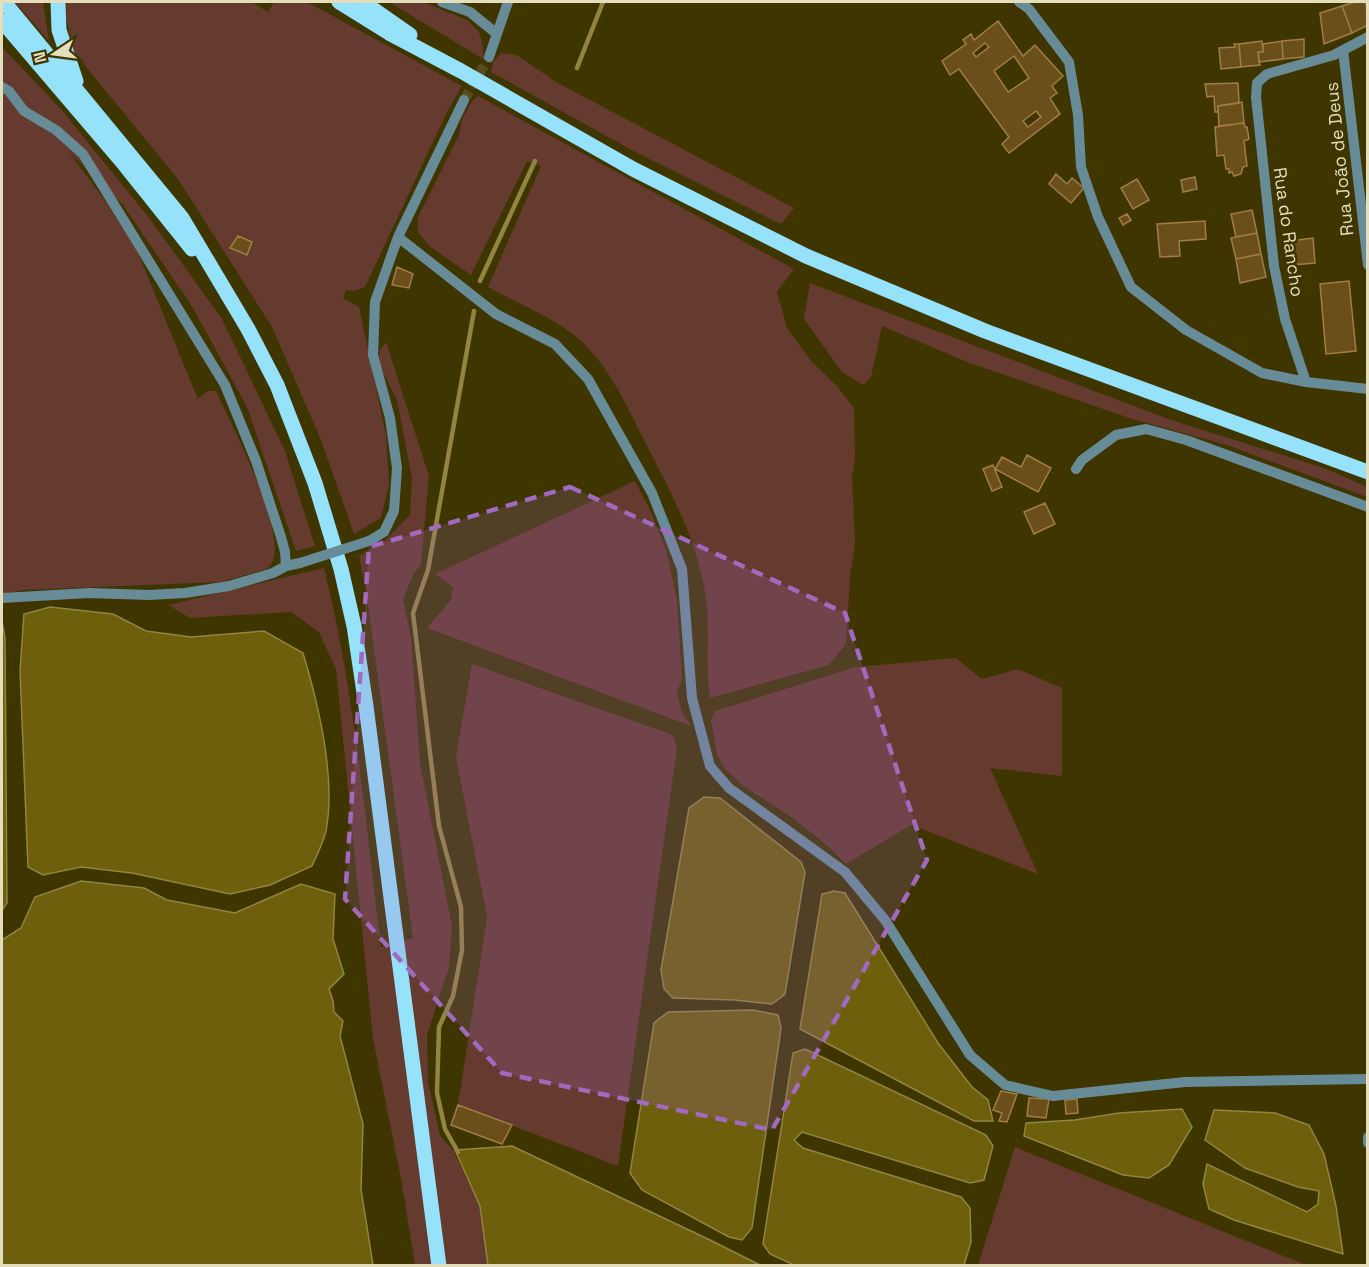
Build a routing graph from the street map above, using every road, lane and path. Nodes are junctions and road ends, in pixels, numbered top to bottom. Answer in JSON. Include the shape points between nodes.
{"nodes":[{"id":1,"x":4,"y":2,"type":"edge"},
{"id":2,"x":58,"y":2,"type":"edge"},
{"id":3,"x":339,"y":2,"type":"edge"},
{"id":4,"x":363,"y":2,"type":"edge"},
{"id":5,"x":442,"y":2,"type":"edge"},
{"id":6,"x":508,"y":2,"type":"edge"},
{"id":7,"x":1019,"y":2,"type":"edge"},
{"id":8,"x":2,"y":21,"type":"edge"},
{"id":9,"x":2,"y":26,"type":"edge"},
{"id":10,"x":497,"y":34,"type":"junction"},
{"id":11,"x":1368,"y":37,"type":"edge"},
{"id":12,"x":1343,"y":50,"type":"junction"},
{"id":13,"x":489,"y":57,"type":"tunnel mouth"},
{"id":14,"x":41,"y":68,"type":"junction"},
{"id":15,"x":461,"y":71,"type":"junction"},
{"id":16,"x":2,"y":87,"type":"edge"},
{"id":17,"x":80,"y":93,"type":"junction"},
{"id":18,"x":464,"y":100,"type":"tunnel mouth"},
{"id":19,"x":1363,"y":178,"type":"edge"},
{"id":20,"x":398,"y":237,"type":"junction"},
{"id":21,"x":1368,"y":265,"type":"edge"},
{"id":22,"x":224,"y":288,"type":"junction"},
{"id":23,"x":1306,"y":382,"type":"junction"},
{"id":24,"x":1368,"y":389,"type":"edge"},
{"id":25,"x":1076,"y":469,"type":"dead end"},
{"id":26,"x":1368,"y":472,"type":"edge"},
{"id":27,"x":1368,"y":507,"type":"edge"},
{"id":28,"x":286,"y":566,"type":"junction"},
{"id":29,"x":2,"y":598,"type":"edge"},
{"id":30,"x":1368,"y":1080,"type":"edge"},
{"id":31,"x":1368,"y":1137,"type":"edge"},
{"id":32,"x":1368,"y":1143,"type":"edge"},
{"id":33,"x":439,"y":1266,"type":"edge"}],
"edges":[{"from":1,"to":17,"type":"main road"},
{"from":2,"to":17,"type":"main road","via":[[59,30]]},
{"from":3,"to":15,"type":"main road"},
{"from":4,"to":15,"type":"main road"},
{"from":5,"to":10,"type":"street","via":[[470,12]]},
{"from":6,"to":10,"type":"street"},
{"from":7,"to":23,"type":"street","via":[[1029,9],[1069,62],[1081,167],[1098,217],[1131,287],[1186,330],[1262,373]]},
{"from":8,"to":14,"type":"main road"},
{"from":9,"to":14,"type":"main road"},
{"from":10,"to":13,"type":"street"},
{"from":11,"to":12,"type":"street"},
{"from":12,"to":19,"type":"street","name":"Rua João de Deus"},
{"from":12,"to":23,"type":"street","name":"Rua do Rancho","via":[[1267,74],[1257,83],[1274,266],[1285,319]]},
{"from":14,"to":22,"type":"main road"},
{"from":15,"to":26,"type":"main road","via":[[664,185],[865,282],[985,332]]},
{"from":16,"to":28,"type":"street","via":[[24,111],[56,130],[83,154],[225,385],[256,461],[281,537]]},
{"from":17,"to":22,"type":"main road","via":[[182,218]]},
{"from":18,"to":20,"type":"street"},
{"from":19,"to":21,"type":"street","name":"Rua João de Deus"},
{"from":20,"to":28,"type":"street","bridge":true,"via":[[375,302],[373,355],[390,418],[397,468],[394,511],[384,532],[369,542]]},
{"from":20,"to":30,"type":"street","via":[[496,314],[555,344],[588,379],[652,493],[682,569],[692,698],[710,766],[729,788],[845,872],[885,920],[970,1055],[987,1070],[1005,1085],[1053,1096],[1185,1082]]},
{"from":22,"to":33,"type":"main road","via":[[277,385],[315,483],[354,626]]},
{"from":23,"to":24,"type":"street"},
{"from":25,"to":27,"type":"street","via":[[1116,435],[1146,429]]},
{"from":28,"to":29,"type":"street","via":[[229,586],[185,593]]},
{"from":31,"to":32,"type":"street"}]}
